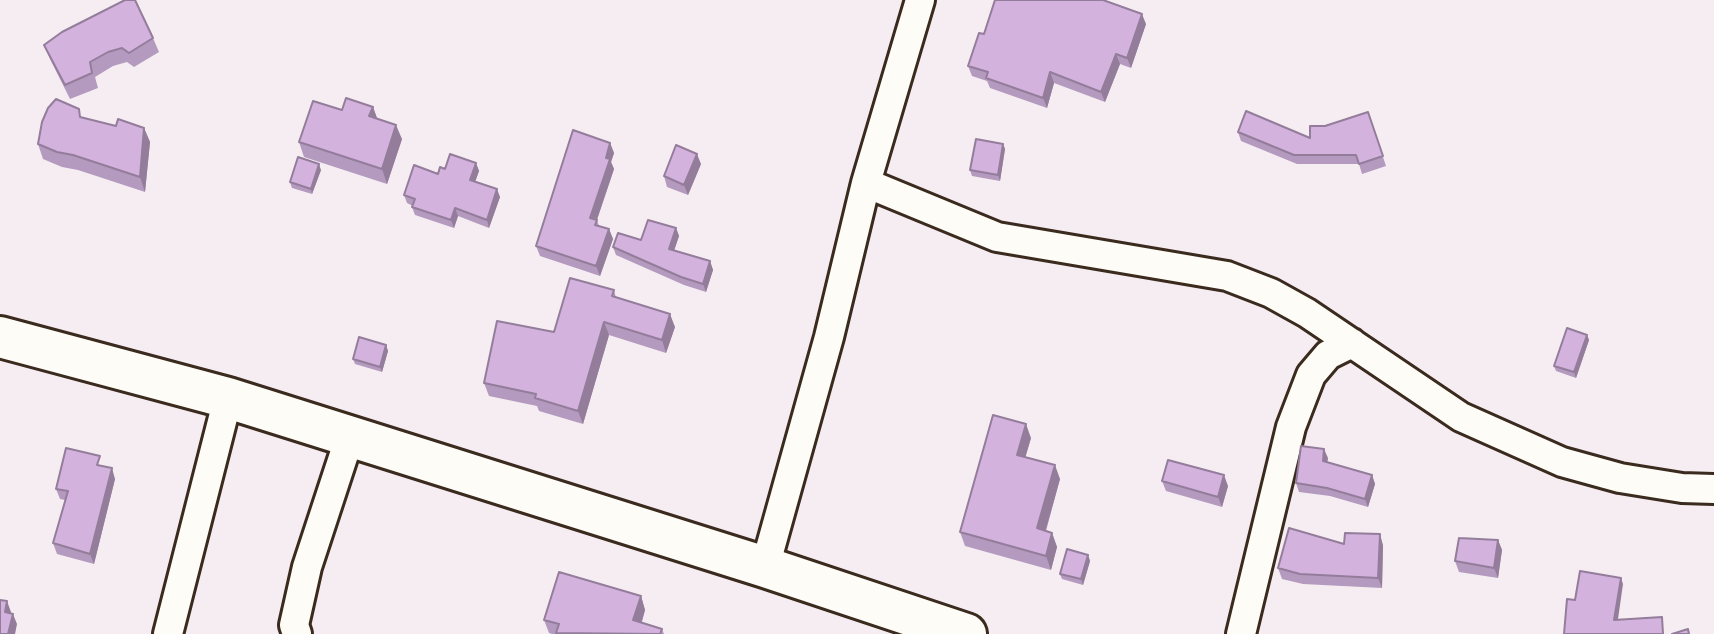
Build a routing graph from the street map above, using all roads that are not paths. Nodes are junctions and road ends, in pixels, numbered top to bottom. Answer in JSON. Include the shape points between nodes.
{"nodes":[{"id":1,"x":920,"y":0,"type":"edge"},
{"id":2,"x":866,"y":183,"type":"junction"},
{"id":3,"x":0,"y":337,"type":"edge"},
{"id":4,"x":1352,"y":343,"type":"junction"},
{"id":5,"x":228,"y":398,"type":"junction"},
{"id":6,"x":350,"y":436,"type":"junction"},
{"id":7,"x":1714,"y":489,"type":"edge"},
{"id":8,"x":765,"y":567,"type":"junction"},
{"id":9,"x":168,"y":634,"type":"edge"},
{"id":10,"x":297,"y":634,"type":"edge"},
{"id":11,"x":966,"y":634,"type":"edge"},
{"id":12,"x":1241,"y":634,"type":"edge"}],
"edges":[{"from":1,"to":2,"type":"street"},
{"from":2,"to":4,"type":"street","via":[[997,237],[1227,276],[1295,307]]},
{"from":2,"to":8,"type":"street"},
{"from":3,"to":5,"type":"street"},
{"from":4,"to":7,"type":"street","via":[[1461,417],[1562,462],[1620,478]]},
{"from":4,"to":12,"type":"street","via":[[1328,355],[1311,375],[1291,427]]},
{"from":5,"to":6,"type":"street"},
{"from":5,"to":9,"type":"street"},
{"from":6,"to":8,"type":"street"},
{"from":6,"to":10,"type":"street","via":[[307,567],[294,625]]},
{"from":8,"to":11,"type":"street"}]}
